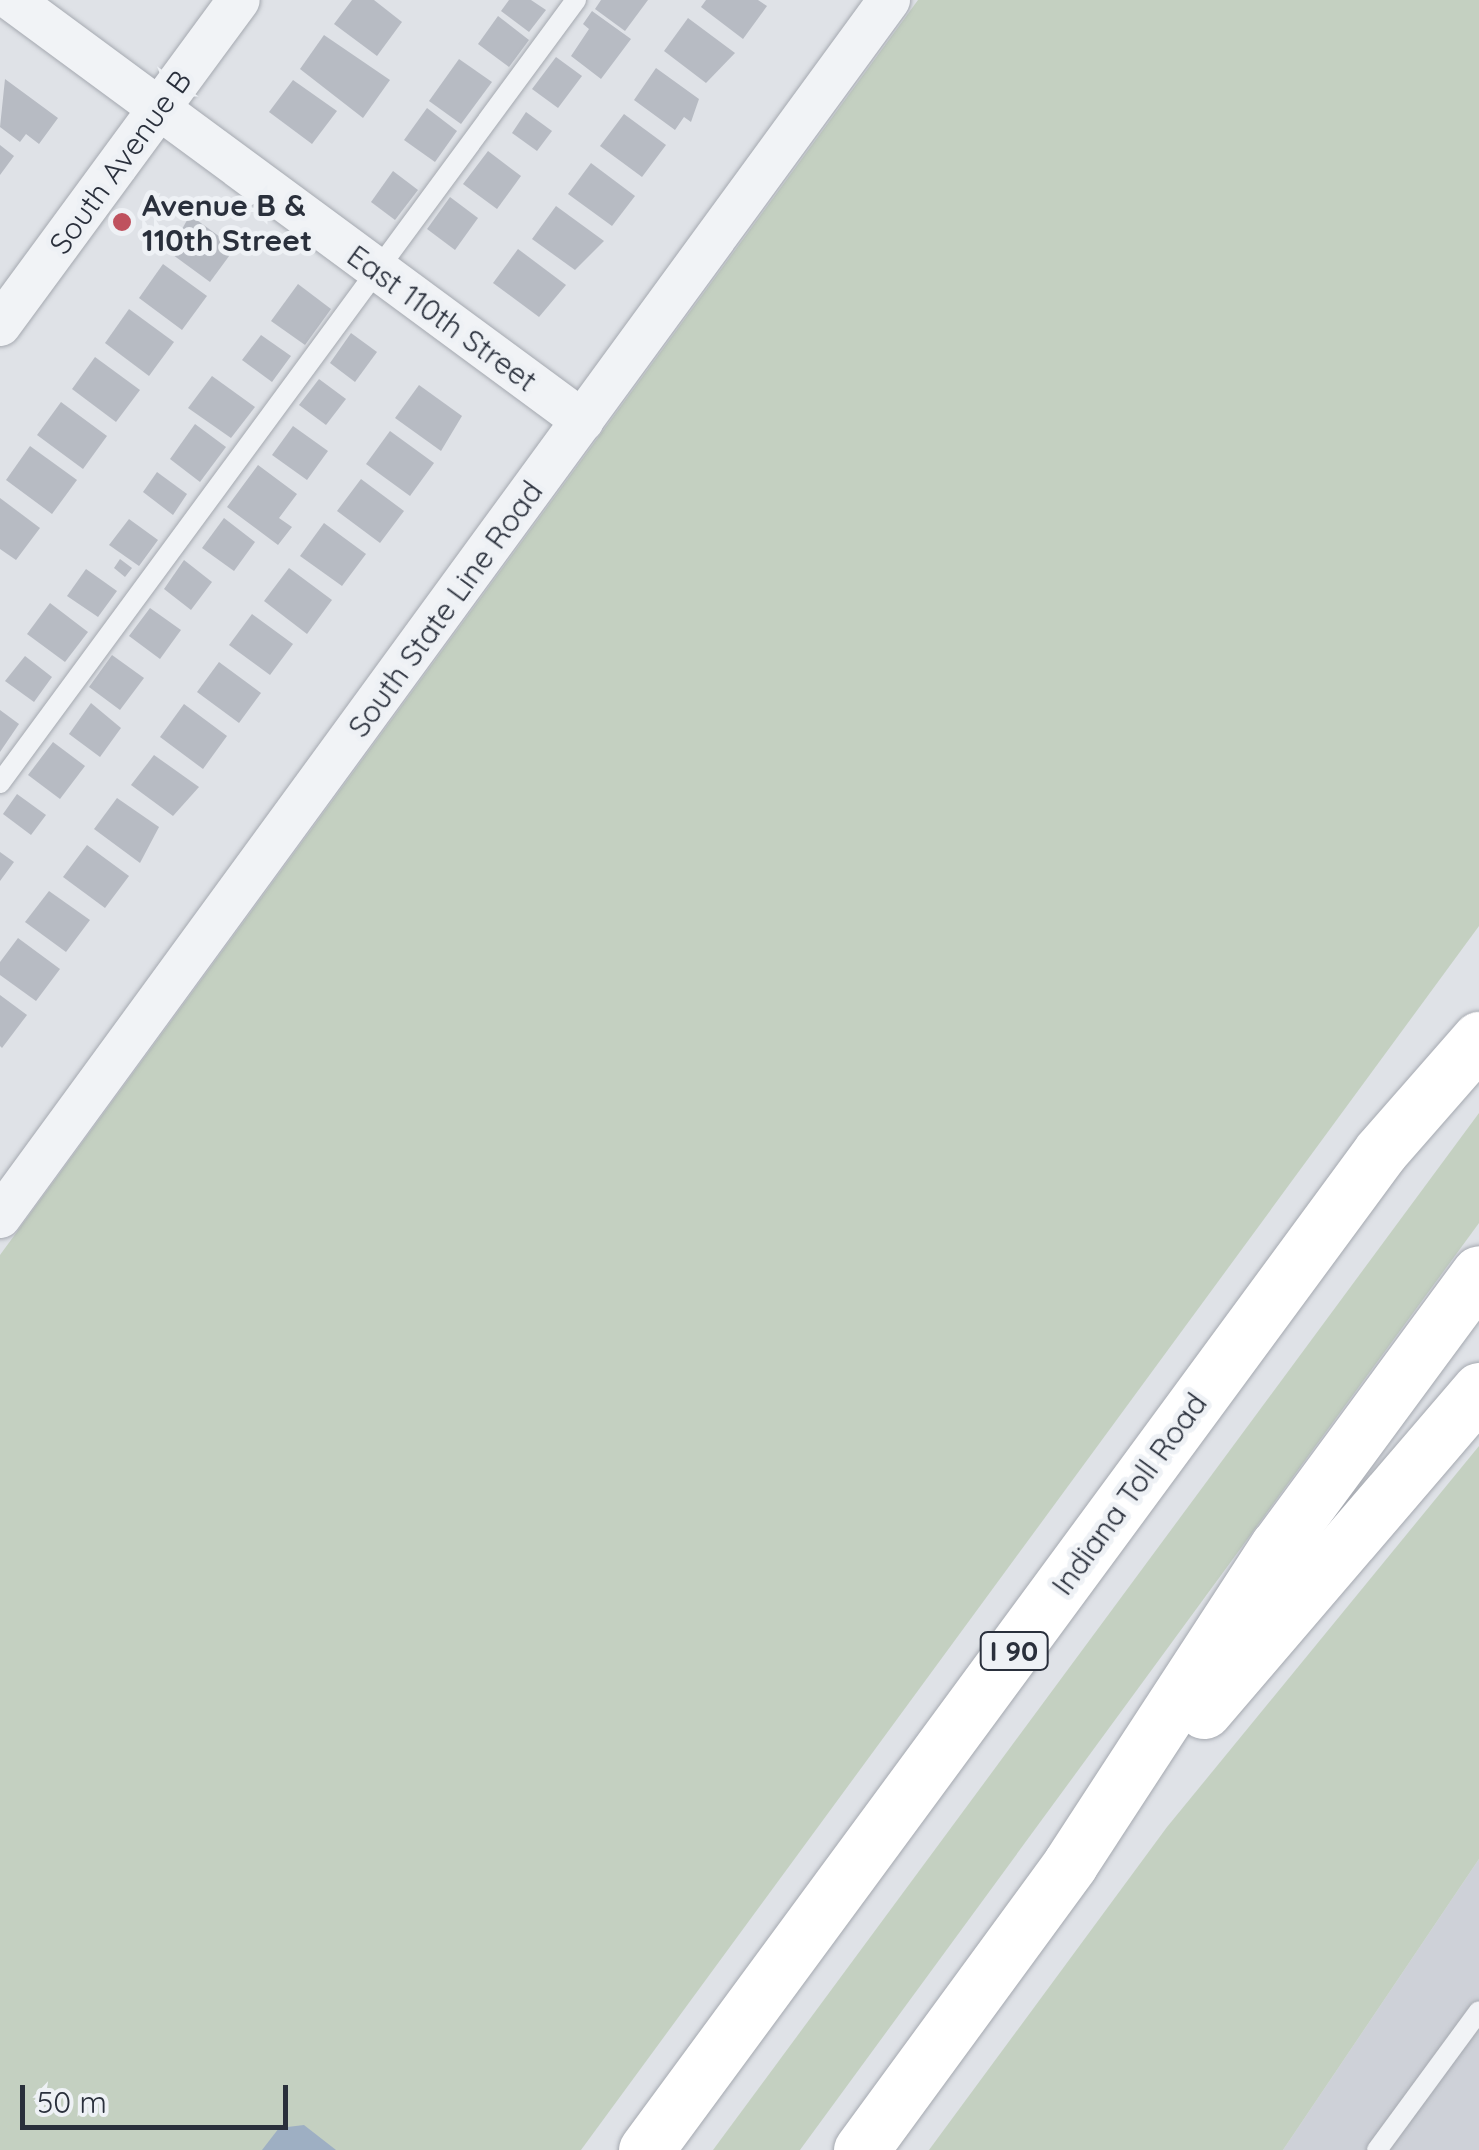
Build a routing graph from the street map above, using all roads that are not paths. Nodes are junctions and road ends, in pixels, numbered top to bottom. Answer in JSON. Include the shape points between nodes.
{"nodes":[{"id":1,"x":12,"y":0,"type":"edge"},
{"id":2,"x":240,"y":0,"type":"edge"},
{"id":3,"x":576,"y":0,"type":"edge"},
{"id":4,"x":890,"y":0,"type":"edge"},
{"id":5,"x":159,"y":109,"type":"junction"},
{"id":6,"x":378,"y":270,"type":"junction"},
{"id":7,"x":0,"y":325,"type":"edge"},
{"id":8,"x":583,"y":421,"type":"junction"},
{"id":9,"x":0,"y":783,"type":"edge"},
{"id":10,"x":1479,"y":996,"type":"edge"},
{"id":11,"x":1479,"y":1039,"type":"edge"},
{"id":12,"x":1381,"y":1152,"type":"junction"},
{"id":13,"x":0,"y":1216,"type":"edge"},
{"id":14,"x":1479,"y":1273,"type":"edge"},
{"id":15,"x":1479,"y":1390,"type":"edge"},
{"id":16,"x":1070,"y":1864,"type":"junction"},
{"id":17,"x":1479,"y":2011,"type":"edge"},
{"id":18,"x":646,"y":2150,"type":"edge"},
{"id":19,"x":861,"y":2150,"type":"edge"},
{"id":20,"x":1377,"y":2150,"type":"edge"}],
"edges":[{"from":1,"to":5,"type":"street","name":"East 110th Street"},
{"from":2,"to":5,"type":"street","name":"South Avenue B"},
{"from":3,"to":6,"type":"lane"},
{"from":4,"to":8,"type":"street","name":"South State Line Road"},
{"from":5,"to":6,"type":"street","name":"East 110th Street"},
{"from":5,"to":7,"type":"street","name":"South Avenue B"},
{"from":6,"to":8,"type":"street","name":"East 110th Street"},
{"from":6,"to":9,"type":"lane"},
{"from":8,"to":13,"type":"street","name":"South State Line Road"},
{"from":10,"to":12,"type":"highway"},
{"from":11,"to":12,"type":"highway","name":"Indiana Toll Road","number":"I 90"},
{"from":12,"to":18,"type":"highway","name":"Indiana Toll Road","number":"I 90"},
{"from":14,"to":16,"type":"highway","via":[[1277,1547]]},
{"from":15,"to":16,"type":"highway"},
{"from":16,"to":19,"type":"highway"},
{"from":17,"to":20,"type":"lane"}]}
